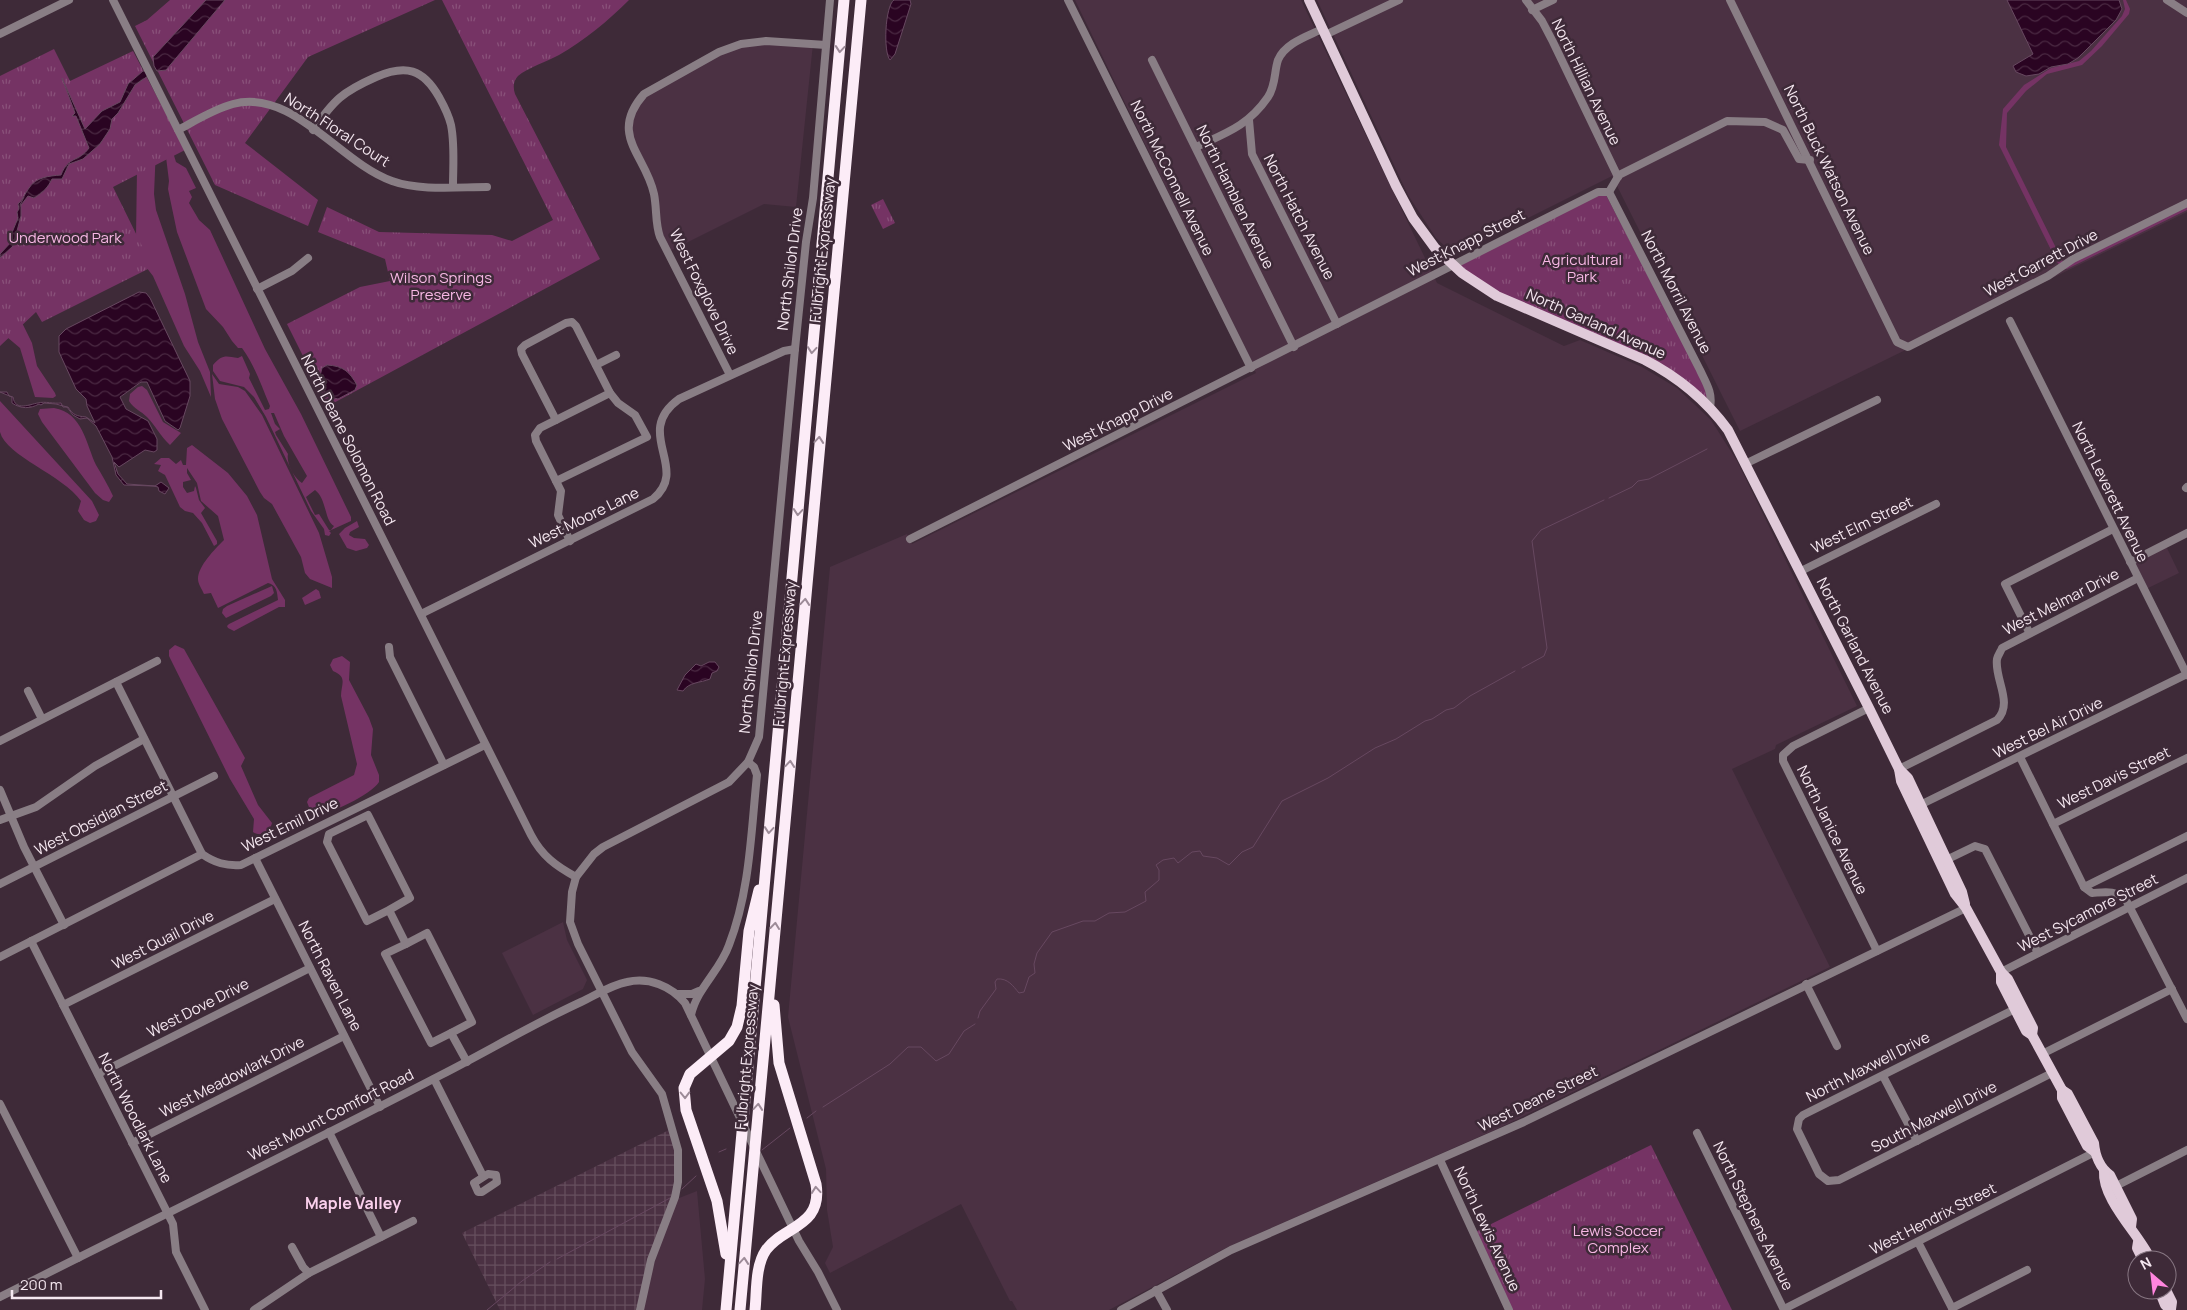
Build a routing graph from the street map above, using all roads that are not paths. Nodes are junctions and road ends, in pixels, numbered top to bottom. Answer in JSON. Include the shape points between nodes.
{"nodes":[{"id":1,"x":68,"y":0,"type":"edge"},
{"id":2,"x":113,"y":0,"type":"edge"},
{"id":3,"x":830,"y":0,"type":"edge"},
{"id":4,"x":844,"y":0,"type":"edge"},
{"id":5,"x":861,"y":0,"type":"edge"},
{"id":6,"x":1068,"y":0,"type":"edge"},
{"id":7,"x":1308,"y":0,"type":"edge"},
{"id":8,"x":1399,"y":0,"type":"edge"},
{"id":9,"x":1526,"y":0,"type":"edge"},
{"id":10,"x":1553,"y":0,"type":"edge"},
{"id":11,"x":1730,"y":0,"type":"edge"},
{"id":12,"x":2166,"y":0,"type":"edge"},
{"id":13,"x":1532,"y":10,"type":"junction"},
{"id":14,"x":2187,"y":14,"type":"edge"},
{"id":15,"x":1324,"y":32,"type":"junction"},
{"id":16,"x":0,"y":34,"type":"edge"},
{"id":17,"x":826,"y":45,"type":"junction"},
{"id":18,"x":1152,"y":60,"type":"dead end"},
{"id":19,"x":1249,"y":120,"type":"junction"},
{"id":20,"x":178,"y":130,"type":"junction"},
{"id":21,"x":313,"y":130,"type":"junction"},
{"id":22,"x":1196,"y":147,"type":"junction"},
{"id":23,"x":1810,"y":160,"type":"junction"},
{"id":24,"x":1618,"y":178,"type":"junction"},
{"id":25,"x":452,"y":186,"type":"junction"},
{"id":26,"x":487,"y":187,"type":"dead end"},
{"id":27,"x":1608,"y":192,"type":"junction"},
{"id":28,"x":2187,"y":203,"type":"edge"},
{"id":29,"x":308,"y":258,"type":"dead end"},
{"id":30,"x":1452,"y":264,"type":"junction"},
{"id":31,"x":257,"y":289,"type":"junction"},
{"id":32,"x":2010,"y":321,"type":"dead end"},
{"id":33,"x":1337,"y":324,"type":"junction"},
{"id":34,"x":1294,"y":347,"type":"junction"},
{"id":35,"x":1908,"y":347,"type":"joint"},
{"id":36,"x":795,"y":349,"type":"junction"},
{"id":37,"x":616,"y":355,"type":"dead end"},
{"id":38,"x":596,"y":365,"type":"junction"},
{"id":39,"x":1251,"y":368,"type":"junction"},
{"id":40,"x":730,"y":375,"type":"junction"},
{"id":41,"x":610,"y":393,"type":"junction"},
{"id":42,"x":1877,"y":400,"type":"dead end"},
{"id":43,"x":1710,"y":407,"type":"junction"},
{"id":44,"x":556,"y":420,"type":"junction"},
{"id":45,"x":1747,"y":464,"type":"junction"},
{"id":46,"x":556,"y":482,"type":"junction"},
{"id":47,"x":1936,"y":504,"type":"dead end"},
{"id":48,"x":2113,"y":529,"type":"junction"},
{"id":49,"x":2187,"y":533,"type":"edge"},
{"id":50,"x":910,"y":539,"type":"dead end"},
{"id":51,"x":570,"y":540,"type":"junction"},
{"id":52,"x":2130,"y":562,"type":"junction"},
{"id":53,"x":1801,"y":571,"type":"junction"},
{"id":54,"x":2138,"y":578,"type":"junction"},
{"id":55,"x":420,"y":614,"type":"junction"},
{"id":56,"x":2029,"y":632,"type":"junction"},
{"id":57,"x":389,"y":647,"type":"dead end"},
{"id":58,"x":156,"y":661,"type":"dead end"},
{"id":59,"x":2187,"y":675,"type":"edge"},
{"id":60,"x":116,"y":682,"type":"junction"},
{"id":61,"x":28,"y":691,"type":"dead end"},
{"id":62,"x":1869,"y":708,"type":"junction"},
{"id":63,"x":42,"y":720,"type":"junction"},
{"id":64,"x":144,"y":739,"type":"junction"},
{"id":65,"x":0,"y":741,"type":"edge"},
{"id":66,"x":485,"y":745,"type":"junction"},
{"id":67,"x":2020,"y":757,"type":"junction"},
{"id":68,"x":2187,"y":758,"type":"edge"},
{"id":69,"x":748,"y":762,"type":"junction"},
{"id":70,"x":444,"y":766,"type":"junction"},
{"id":71,"x":1899,"y":769,"type":"junction"},
{"id":72,"x":214,"y":776,"type":"dead end"},
{"id":73,"x":0,"y":790,"type":"edge"},
{"id":74,"x":173,"y":797,"type":"junction"},
{"id":75,"x":1920,"y":805,"type":"junction"},
{"id":76,"x":12,"y":816,"type":"junction"},
{"id":77,"x":0,"y":820,"type":"edge"},
{"id":78,"x":2053,"y":824,"type":"junction"},
{"id":79,"x":2187,"y":836,"type":"edge"},
{"id":80,"x":202,"y":854,"type":"junction"},
{"id":81,"x":255,"y":858,"type":"junction"},
{"id":82,"x":1946,"y":860,"type":"junction"},
{"id":83,"x":766,"y":864,"type":"junction"},
{"id":84,"x":35,"y":867,"type":"junction"},
{"id":85,"x":576,"y":877,"type":"junction"},
{"id":86,"x":2187,"y":878,"type":"edge"},
{"id":87,"x":0,"y":884,"type":"edge"},
{"id":88,"x":2084,"y":887,"type":"junction"},
{"id":89,"x":276,"y":899,"type":"junction"},
{"id":90,"x":2130,"y":907,"type":"junction"},
{"id":91,"x":1966,"y":908,"type":"junction"},
{"id":92,"x":389,"y":910,"type":"junction"},
{"id":93,"x":64,"y":924,"type":"junction"},
{"id":94,"x":31,"y":941,"type":"junction"},
{"id":95,"x":406,"y":944,"type":"junction"},
{"id":96,"x":1877,"y":952,"type":"junction"},
{"id":97,"x":2038,"y":953,"type":"junction"},
{"id":98,"x":0,"y":957,"type":"edge"},
{"id":99,"x":310,"y":968,"type":"junction"},
{"id":100,"x":2001,"y":972,"type":"junction"},
{"id":101,"x":770,"y":974,"type":"junction"},
{"id":102,"x":1806,"y":984,"type":"junction"},
{"id":103,"x":701,"y":990,"type":"junction"},
{"id":104,"x":2172,"y":990,"type":"junction"},
{"id":105,"x":602,"y":992,"type":"junction"},
{"id":106,"x":677,"y":994,"type":"junction"},
{"id":107,"x":63,"y":1005,"type":"junction"},
{"id":108,"x":2015,"y":1009,"type":"junction"},
{"id":109,"x":691,"y":1015,"type":"junction"},
{"id":110,"x":2187,"y":1019,"type":"edge"},
{"id":111,"x":451,"y":1033,"type":"junction"},
{"id":112,"x":2032,"y":1035,"type":"junction"},
{"id":113,"x":344,"y":1036,"type":"junction"},
{"id":114,"x":1837,"y":1046,"type":"dead end"},
{"id":115,"x":2042,"y":1054,"type":"junction"},
{"id":116,"x":710,"y":1056,"type":"junction"},
{"id":117,"x":467,"y":1062,"type":"junction"},
{"id":118,"x":2052,"y":1072,"type":"junction"},
{"id":119,"x":98,"y":1074,"type":"junction"},
{"id":120,"x":1883,"y":1076,"type":"junction"},
{"id":121,"x":434,"y":1079,"type":"junction"},
{"id":122,"x":0,"y":1104,"type":"edge"},
{"id":123,"x":380,"y":1107,"type":"junction"},
{"id":124,"x":329,"y":1132,"type":"junction"},
{"id":125,"x":1697,"y":1134,"type":"dead end"},
{"id":126,"x":1917,"y":1141,"type":"junction"},
{"id":127,"x":132,"y":1143,"type":"junction"},
{"id":128,"x":2187,"y":1150,"type":"edge"},
{"id":129,"x":2095,"y":1152,"type":"junction"},
{"id":130,"x":1440,"y":1160,"type":"junction"},
{"id":131,"x":2104,"y":1171,"type":"junction"},
{"id":132,"x":483,"y":1176,"type":"dead end"},
{"id":133,"x":1828,"y":1181,"type":"joint"},
{"id":134,"x":2116,"y":1186,"type":"junction"},
{"id":135,"x":168,"y":1213,"type":"junction"},
{"id":136,"x":413,"y":1220,"type":"dead end"},
{"id":137,"x":2131,"y":1227,"type":"junction"},
{"id":138,"x":793,"y":1230,"type":"junction"},
{"id":139,"x":381,"y":1237,"type":"junction"},
{"id":140,"x":1918,"y":1242,"type":"junction"},
{"id":141,"x":2138,"y":1242,"type":"junction"},
{"id":142,"x":292,"y":1247,"type":"dead end"},
{"id":143,"x":2138,"y":1250,"type":"edge"},
{"id":144,"x":2146,"y":1250,"type":"edge"},
{"id":145,"x":78,"y":1258,"type":"junction"},
{"id":146,"x":2026,"y":1270,"type":"dead end"},
{"id":147,"x":309,"y":1273,"type":"junction"},
{"id":148,"x":728,"y":1279,"type":"junction"},
{"id":149,"x":1156,"y":1290,"type":"junction"},
{"id":150,"x":0,"y":1297,"type":"edge"},
{"id":151,"x":2163,"y":1300,"type":"edge"},
{"id":152,"x":1952,"y":1309,"type":"edge"},
{"id":153,"x":205,"y":1310,"type":"edge"},
{"id":154,"x":254,"y":1310,"type":"edge"},
{"id":155,"x":640,"y":1310,"type":"edge"},
{"id":156,"x":726,"y":1310,"type":"edge"},
{"id":157,"x":740,"y":1310,"type":"edge"},
{"id":158,"x":755,"y":1310,"type":"edge"},
{"id":159,"x":837,"y":1310,"type":"edge"},
{"id":160,"x":1121,"y":1310,"type":"edge"},
{"id":161,"x":1167,"y":1310,"type":"edge"},
{"id":162,"x":1509,"y":1310,"type":"edge"},
{"id":163,"x":1784,"y":1310,"type":"edge"},
{"id":164,"x":2171,"y":1310,"type":"edge"}],
"edges":[{"from":1,"to":16,"type":"street"},
{"from":2,"to":20,"type":"street","name":"North Deane Solomon Road"},
{"from":3,"to":17,"type":"street","name":"North Shiloh Drive"},
{"from":4,"to":83,"type":"highway","name":"Fulbright Expressway","one_way":true},
{"from":101,"to":5,"type":"highway","name":"Fulbright Expressway","one_way":true},
{"from":6,"to":39,"type":"street","name":"North McConnell Avenue"},
{"from":7,"to":15,"type":"main road","name":"North Garland Avenue"},
{"from":8,"to":15,"type":"street"},
{"from":9,"to":13,"type":"street","name":"North Hillian Avenue"},
{"from":10,"to":13,"type":"street"},
{"from":11,"to":23,"type":"street","name":"North Buck Watson Avenue"},
{"from":12,"to":14,"type":"street"},
{"from":13,"to":24,"type":"street","name":"North Hillian Avenue","via":[[1553,42]]},
{"from":15,"to":19,"type":"street","via":[[1300,40],[1284,52],[1269,95]]},
{"from":15,"to":30,"type":"main road","name":"North Garland Avenue","via":[[1413,218],[1435,248]]},
{"from":17,"to":36,"type":"street","name":"North Shiloh Drive","via":[[813,198]]},
{"from":17,"to":40,"type":"street","name":"West Foxglove Drive","via":[[766,41],[730,48],[644,94],[630,115],[629,137],[651,184],[660,237]]},
{"from":18,"to":22,"type":"street","name":"North Hamblen Avenue"},
{"from":19,"to":22,"type":"street"},
{"from":19,"to":33,"type":"street","name":"North Hatch Avenue","via":[[1252,154]]},
{"from":20,"to":21,"type":"street","name":"North Floral Court","via":[[231,104],[250,101],[277,106]]},
{"from":20,"to":31,"type":"street","name":"North Deane Solomon Road"},
{"from":21,"to":25,"type":"street","name":"North Floral Court","via":[[391,181],[407,185]]},
{"from":21,"to":25,"type":"street","via":[[333,102],[350,88],[400,69],[421,74],[435,91],[451,125]]},
{"from":22,"to":34,"type":"street","name":"North Hamblen Avenue"},
{"from":23,"to":24,"type":"street","via":[[1799,159],[1783,130],[1765,122],[1727,121]]},
{"from":23,"to":35,"type":"street","name":"North Buck Watson Avenue","via":[[1898,342]]},
{"from":24,"to":27,"type":"street"},
{"from":25,"to":26,"type":"street","name":"North Floral Court"},
{"from":27,"to":30,"type":"street","name":"West Knapp Street","via":[[1598,192]]},
{"from":27,"to":43,"type":"street","name":"North Morril Avenue","via":[[1700,370],[1712,399]]},
{"from":28,"to":35,"type":"street","name":"West Garrett Drive","via":[[2072,259],[2048,276]]},
{"from":29,"to":31,"type":"street","via":[[292,271]]},
{"from":30,"to":33,"type":"street","name":"West Knapp Street"},
{"from":30,"to":43,"type":"main road","name":"North Garland Avenue","via":[[1474,282],[1507,301],[1655,366],[1681,382]]},
{"from":31,"to":55,"type":"street","name":"North Deane Solomon Road"},
{"from":32,"to":48,"type":"street","name":"North Leverett Avenue"},
{"from":33,"to":34,"type":"street","name":"West Knapp Drive"},
{"from":34,"to":39,"type":"street","name":"West Knapp Drive"},
{"from":36,"to":40,"type":"street","name":"West Moore Lane"},
{"from":36,"to":69,"type":"street","name":"North Shiloh Drive","via":[[762,724]]},
{"from":37,"to":38,"type":"street"},
{"from":38,"to":41,"type":"street"},
{"from":38,"to":44,"type":"street","via":[[572,322],[523,347],[522,354]]},
{"from":39,"to":50,"type":"street","name":"West Knapp Drive"},
{"from":40,"to":51,"type":"street","name":"West Moore Lane","via":[[679,400],[666,412],[659,432],[667,476],[658,495]]},
{"from":41,"to":44,"type":"street"},
{"from":41,"to":46,"type":"street","via":[[635,415],[647,437]]},
{"from":42,"to":45,"type":"street"},
{"from":43,"to":45,"type":"main road","name":"North Garland Avenue","via":[[1728,430]]},
{"from":44,"to":46,"type":"street","via":[[540,428],[535,438]]},
{"from":45,"to":53,"type":"main road","name":"North Garland Avenue"},
{"from":46,"to":51,"type":"street","via":[[562,493],[558,516]]},
{"from":47,"to":53,"type":"street","name":"West Elm Street"},
{"from":48,"to":52,"type":"street","name":"North Leverett Avenue"},
{"from":48,"to":56,"type":"street","via":[[2005,584]]},
{"from":49,"to":52,"type":"street"},
{"from":51,"to":55,"type":"street","name":"West Moore Lane"},
{"from":52,"to":54,"type":"street","name":"North Leverett Avenue"},
{"from":53,"to":62,"type":"main road","name":"North Garland Avenue"},
{"from":54,"to":56,"type":"street","name":"West Melmar Drive"},
{"from":54,"to":59,"type":"street","name":"North Leverett Avenue"},
{"from":55,"to":66,"type":"street","name":"North Deane Solomon Road"},
{"from":56,"to":71,"type":"street","name":"West Melmar Drive","via":[[2002,648],[1997,660],[2003,700],[1997,720]]},
{"from":57,"to":70,"type":"street","via":[[390,657]]},
{"from":58,"to":60,"type":"street"},
{"from":59,"to":67,"type":"street","name":"West Bel Air Drive"},
{"from":60,"to":63,"type":"street"},
{"from":60,"to":64,"type":"street"},
{"from":61,"to":63,"type":"street"},
{"from":62,"to":71,"type":"main road","name":"North Garland Avenue"},
{"from":62,"to":96,"type":"street","name":"North Janice Avenue","via":[[1793,746],[1783,755],[1783,761]]},
{"from":63,"to":65,"type":"street"},
{"from":64,"to":74,"type":"street"},
{"from":64,"to":76,"type":"street","via":[[96,766],[36,807]]},
{"from":66,"to":70,"type":"street","name":"West Emil Drive"},
{"from":66,"to":85,"type":"street","name":"North Deane Solomon Road","via":[[540,850],[552,863]]},
{"from":67,"to":75,"type":"street","name":"West Bel Air Drive"},
{"from":67,"to":78,"type":"street"},
{"from":68,"to":78,"type":"street","name":"West Davis Street"},
{"from":69,"to":85,"type":"street","name":"North Shiloh Drive","via":[[738,775],[720,788],[594,854]]},
{"from":69,"to":103,"type":"street","via":[[756,775],[746,877],[728,949],[720,966]]},
{"from":70,"to":81,"type":"street","name":"West Emil Drive"},
{"from":71,"to":75,"type":"main road","name":"North Garland Avenue","via":[[1908,778]]},
{"from":71,"to":91,"type":"main road","name":"North Garland Avenue","via":[[1901,781],[1938,862]]},
{"from":72,"to":74,"type":"street","name":"West Obsidian Street"},
{"from":73,"to":76,"type":"street"},
{"from":74,"to":80,"type":"street"},
{"from":74,"to":84,"type":"street","name":"West Obsidian Street"},
{"from":75,"to":82,"type":"main road","name":"North Garland Avenue"},
{"from":76,"to":77,"type":"street"},
{"from":76,"to":84,"type":"street"},
{"from":78,"to":88,"type":"street"},
{"from":79,"to":88,"type":"street"},
{"from":80,"to":81,"type":"street","name":"West Emil Drive","via":[[229,866],[241,865]]},
{"from":80,"to":93,"type":"street"},
{"from":81,"to":89,"type":"street","name":"North Raven Lane"},
{"from":82,"to":91,"type":"main road","name":"North Garland Avenue"},
{"from":82,"to":97,"type":"street","via":[[1975,846],[1985,849]]},
{"from":83,"to":116,"type":"highway","via":[[748,931],[740,1020],[730,1040]]},
{"from":83,"to":148,"type":"highway","name":"Fulbright Expressway"},
{"from":84,"to":87,"type":"street","name":"West Obsidian Street"},
{"from":84,"to":93,"type":"street"},
{"from":85,"to":105,"type":"street","name":"North Shiloh Drive","via":[[570,900],[570,922]]},
{"from":86,"to":90,"type":"street","name":"West Sycamore Street"},
{"from":88,"to":90,"type":"street","via":[[2092,893],[2110,891],[2118,894]]},
{"from":89,"to":99,"type":"street","name":"North Raven Lane"},
{"from":89,"to":107,"type":"street","name":"West Quail Drive"},
{"from":90,"to":97,"type":"street","name":"West Sycamore Street"},
{"from":90,"to":104,"type":"street"},
{"from":91,"to":96,"type":"street","name":"West Deane Street"},
{"from":91,"to":100,"type":"main road","name":"North Garland Avenue"},
{"from":92,"to":92,"type":"street","via":[[367,920],[327,842],[329,834],[368,815],[410,898]]},
{"from":92,"to":95,"type":"street"},
{"from":93,"to":94,"type":"street"},
{"from":94,"to":98,"type":"street"},
{"from":94,"to":107,"type":"street","name":"North Woodlark Lane"},
{"from":95,"to":111,"type":"street","via":[[385,954],[431,1043]]},
{"from":95,"to":111,"type":"street","via":[[427,933],[472,1022]]},
{"from":96,"to":102,"type":"street","name":"West Deane Street"},
{"from":97,"to":100,"type":"street","name":"West Sycamore Street"},
{"from":99,"to":113,"type":"street","name":"North Raven Lane"},
{"from":99,"to":119,"type":"street","name":"West Dove Drive"},
{"from":100,"to":108,"type":"main road","name":"North Garland Avenue","via":[[2001,982]]},
{"from":100,"to":112,"type":"main road","name":"North Garland Avenue","via":[[2008,979],[2033,1028]]},
{"from":138,"to":101,"type":"highway","one_way":true,"via":[[812,1211],[817,1191],[779,1063]]},
{"from":157,"to":101,"type":"highway","name":"Fulbright Expressway","one_way":true},
{"from":102,"to":114,"type":"street"},
{"from":102,"to":130,"type":"street","name":"West Deane Street"},
{"from":103,"to":106,"type":"street"},
{"from":103,"to":109,"type":"street","via":[[694,1000]]},
{"from":104,"to":110,"type":"street"},
{"from":104,"to":115,"type":"street"},
{"from":105,"to":106,"type":"street","name":"West Mount Comfort Road","via":[[625,982],[642,981]]},
{"from":105,"to":117,"type":"street","name":"West Mount Comfort Road"},
{"from":105,"to":155,"type":"street","name":"North Shiloh Drive","via":[[632,1052],[662,1094],[678,1150],[675,1197],[653,1255]]},
{"from":106,"to":109,"type":"street"},
{"from":107,"to":119,"type":"street","name":"North Woodlark Lane"},
{"from":108,"to":112,"type":"main road","name":"North Garland Avenue","via":[[2026,1031]]},
{"from":108,"to":120,"type":"street","name":"North Maxwell Drive"},
{"from":109,"to":116,"type":"street"},
{"from":111,"to":117,"type":"street"},
{"from":112,"to":115,"type":"main road","name":"North Garland Avenue"},
{"from":113,"to":123,"type":"street","name":"North Raven Lane"},
{"from":113,"to":127,"type":"street","name":"West Meadowlark Drive"},
{"from":115,"to":118,"type":"main road","name":"North Garland Avenue"},
{"from":116,"to":138,"type":"street"},
{"from":116,"to":148,"type":"highway","one_way":true,"via":[[690,1074],[684,1096],[717,1201]]},
{"from":117,"to":121,"type":"street","name":"West Mount Comfort Road"},
{"from":118,"to":126,"type":"street","name":"South Maxwell Drive"},
{"from":118,"to":129,"type":"main road","name":"North Garland Avenue","via":[[2087,1146]]},
{"from":119,"to":127,"type":"street","name":"North Woodlark Lane"},
{"from":120,"to":126,"type":"street"},
{"from":120,"to":133,"type":"street","name":"North Maxwell Drive","via":[[1799,1119],[1800,1136],[1819,1174]]},
{"from":121,"to":123,"type":"street","name":"West Mount Comfort Road"},
{"from":121,"to":132,"type":"street"},
{"from":122,"to":145,"type":"street"},
{"from":123,"to":124,"type":"street","name":"West Mount Comfort Road"},
{"from":124,"to":135,"type":"street","name":"West Mount Comfort Road"},
{"from":124,"to":139,"type":"street"},
{"from":125,"to":163,"type":"street","name":"North Stephens Avenue"},
{"from":126,"to":133,"type":"street","name":"South Maxwell Drive","via":[[1839,1180]]},
{"from":127,"to":135,"type":"street","name":"North Woodlark Lane"},
{"from":128,"to":134,"type":"street"},
{"from":129,"to":131,"type":"main road","name":"North Garland Avenue"},
{"from":129,"to":140,"type":"street","name":"West Hendrix Street"},
{"from":130,"to":149,"type":"street","name":"West Deane Street","via":[[1247,1243]]},
{"from":130,"to":162,"type":"street","name":"North Lewis Avenue"},
{"from":131,"to":134,"type":"main road","name":"North Garland Avenue"},
{"from":131,"to":137,"type":"main road","name":"North Garland Avenue","via":[[2104,1180],[2124,1222]]},
{"from":134,"to":137,"type":"main road","name":"North Garland Avenue","via":[[2132,1219]]},
{"from":135,"to":145,"type":"street","name":"West Mount Comfort Road"},
{"from":135,"to":153,"type":"street","name":"North Woodlark Lane","via":[[175,1230],[176,1252]]},
{"from":136,"to":139,"type":"street"},
{"from":137,"to":141,"type":"main road","name":"North Garland Avenue"},
{"from":138,"to":158,"type":"highway","via":[[774,1242],[762,1256]]},
{"from":138,"to":159,"type":"street"},
{"from":139,"to":147,"type":"street"},
{"from":140,"to":152,"type":"street"},
{"from":140,"to":163,"type":"street","name":"West Hendrix Street"},
{"from":141,"to":143,"type":"main road","name":"North Garland Avenue"},
{"from":141,"to":144,"type":"main road","name":"North Garland Avenue"},
{"from":142,"to":147,"type":"street","via":[[302,1267]]},
{"from":145,"to":150,"type":"street","name":"West Mount Comfort Road"},
{"from":146,"to":152,"type":"street"},
{"from":147,"to":154,"type":"street"},
{"from":148,"to":156,"type":"highway","name":"Fulbright Expressway"},
{"from":149,"to":160,"type":"street","name":"West Deane Street"},
{"from":149,"to":161,"type":"street"},
{"from":151,"to":164,"type":"main road"}]}
